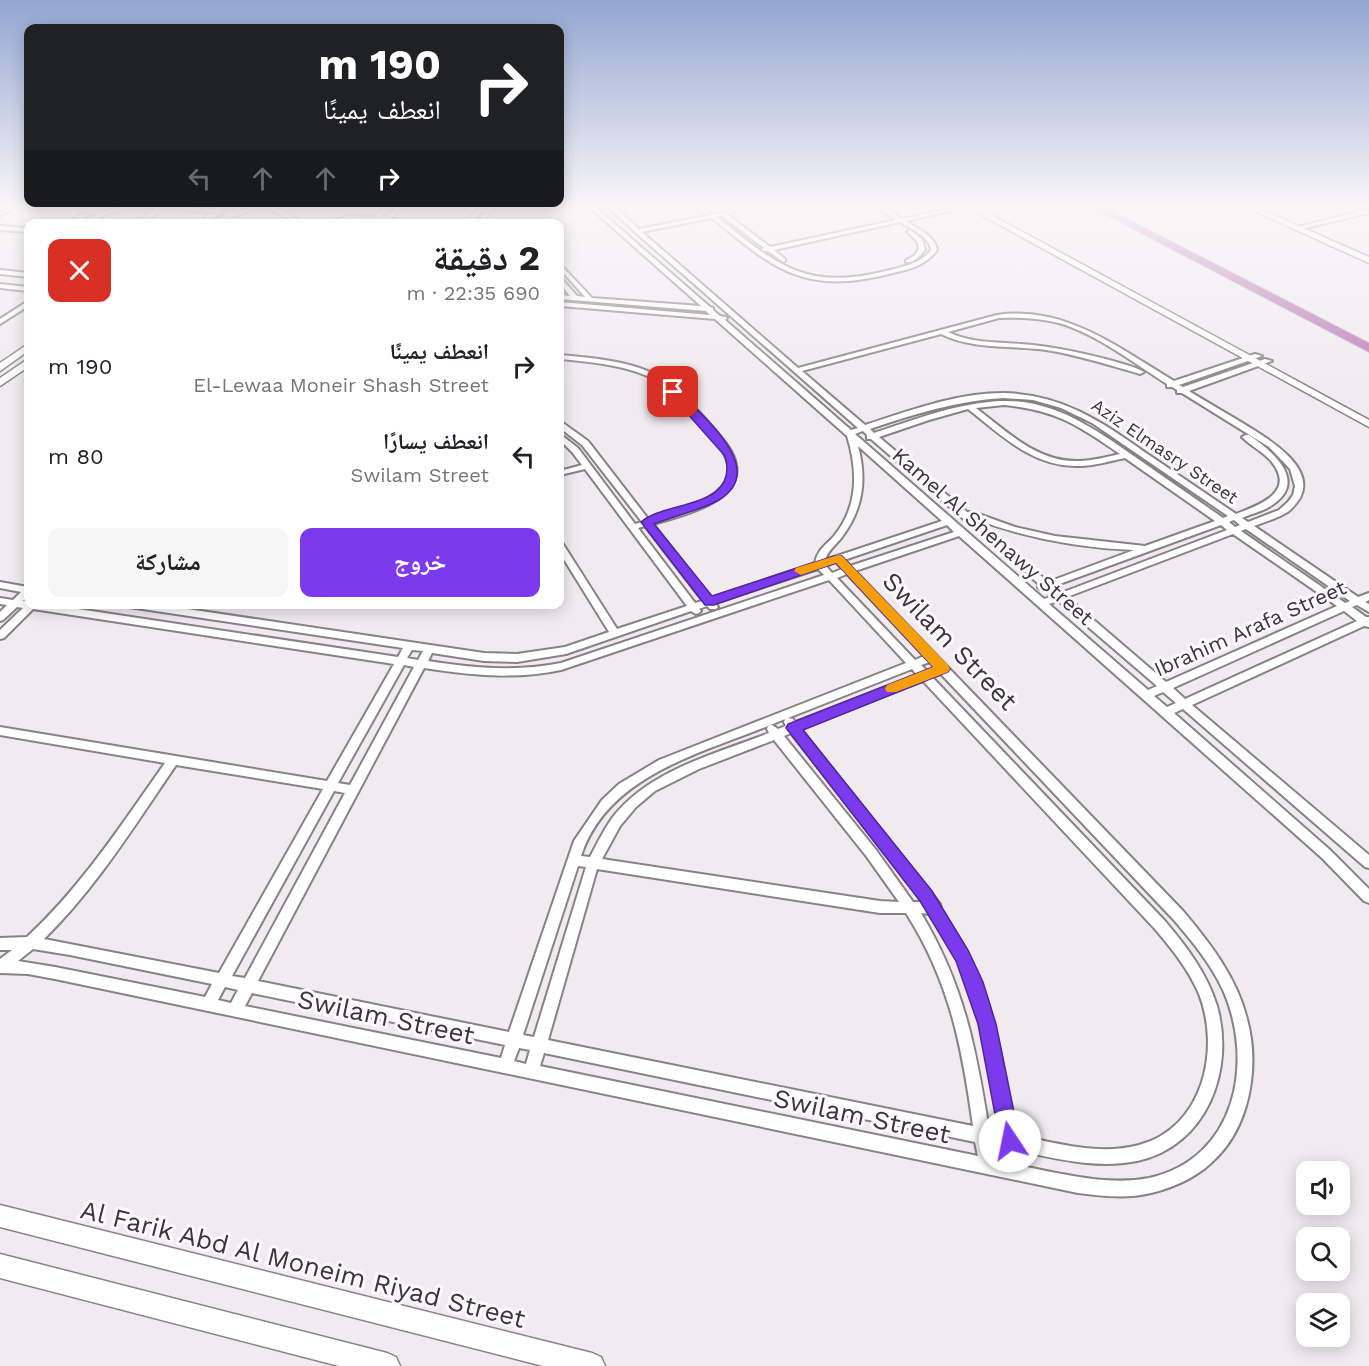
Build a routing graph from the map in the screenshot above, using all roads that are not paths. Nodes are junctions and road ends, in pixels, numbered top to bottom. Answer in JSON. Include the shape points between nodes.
{"nodes":[{"id":1,"x":663,"y":269,"type":"edge"},
{"id":2,"x":681,"y":269,"type":"edge"},
{"id":3,"x":788,"y":269,"type":"edge"},
{"id":4,"x":803,"y":269,"type":"edge"},
{"id":5,"x":877,"y":269,"type":"edge"},
{"id":6,"x":902,"y":269,"type":"edge"},
{"id":7,"x":1088,"y":269,"type":"edge"},
{"id":8,"x":1094,"y":269,"type":"edge"},
{"id":9,"x":1215,"y":269,"type":"edge"},
{"id":10,"x":1238,"y":269,"type":"edge"},
{"id":11,"x":0,"y":272,"type":"edge"},
{"id":12,"x":564,"y":272,"type":"edge"},
{"id":13,"x":24,"y":275,"type":"edge"},
{"id":14,"x":564,"y":284,"type":"edge"},
{"id":15,"x":0,"y":286,"type":"edge"},
{"id":16,"x":24,"y":289,"type":"edge"},
{"id":17,"x":564,"y":297,"type":"edge"},
{"id":18,"x":575,"y":298,"type":"junction"},
{"id":19,"x":24,"y":299,"type":"edge"},
{"id":20,"x":590,"y":299,"type":"junction"},
{"id":21,"x":564,"y":304,"type":"edge"},
{"id":22,"x":24,"y":306,"type":"edge"},
{"id":23,"x":727,"y":308,"type":"junction"},
{"id":24,"x":710,"y":309,"type":"junction"},
{"id":25,"x":0,"y":315,"type":"edge"},
{"id":26,"x":737,"y":317,"type":"junction"},
{"id":27,"x":720,"y":318,"type":"junction"},
{"id":28,"x":0,"y":322,"type":"edge"},
{"id":29,"x":945,"y":333,"type":"junction"},
{"id":30,"x":1369,"y":334,"type":"edge"},
{"id":31,"x":1369,"y":348,"type":"edge"},
{"id":32,"x":24,"y":350,"type":"edge"},
{"id":33,"x":564,"y":357,"type":"edge"},
{"id":34,"x":1258,"y":360,"type":"junction"},
{"id":35,"x":24,"y":365,"type":"edge"},
{"id":36,"x":0,"y":368,"type":"edge"},
{"id":37,"x":801,"y":372,"type":"junction"},
{"id":38,"x":1140,"y":372,"type":"junction"},
{"id":39,"x":0,"y":383,"type":"edge"},
{"id":40,"x":1174,"y":388,"type":"junction"},
{"id":41,"x":969,"y":406,"type":"junction"},
{"id":42,"x":1369,"y":414,"type":"edge"},
{"id":43,"x":1369,"y":424,"type":"edge"},
{"id":44,"x":564,"y":428,"type":"edge"},
{"id":45,"x":865,"y":428,"type":"junction"},
{"id":46,"x":850,"y":433,"type":"junction"},
{"id":47,"x":874,"y":436,"type":"junction"},
{"id":48,"x":564,"y":440,"type":"edge"},
{"id":49,"x":858,"y":441,"type":"junction"},
{"id":50,"x":1126,"y":455,"type":"junction"},
{"id":51,"x":586,"y":466,"type":"junction"},
{"id":52,"x":564,"y":472,"type":"edge"},
{"id":53,"x":959,"y":509,"type":"junction"},
{"id":54,"x":1234,"y":517,"type":"junction"},
{"id":55,"x":950,"y":521,"type":"junction"},
{"id":56,"x":647,"y":522,"type":"junction"},
{"id":57,"x":1221,"y":522,"type":"junction"},
{"id":58,"x":1246,"y":525,"type":"junction"},
{"id":59,"x":633,"y":527,"type":"junction"},
{"id":60,"x":1232,"y":530,"type":"junction"},
{"id":61,"x":962,"y":532,"type":"junction"},
{"id":62,"x":1149,"y":548,"type":"junction"},
{"id":63,"x":564,"y":552,"type":"edge"},
{"id":64,"x":838,"y":559,"type":"junction"},
{"id":65,"x":820,"y":565,"type":"junction"},
{"id":66,"x":849,"y":570,"type":"junction"},
{"id":67,"x":831,"y":576,"type":"junction"},
{"id":68,"x":0,"y":585,"type":"edge"},
{"id":69,"x":1048,"y":586,"type":"junction"},
{"id":70,"x":24,"y":589,"type":"edge"},
{"id":71,"x":1030,"y":592,"type":"junction"},
{"id":72,"x":24,"y":594,"type":"edge"},
{"id":73,"x":1060,"y":596,"type":"junction"},
{"id":74,"x":1369,"y":596,"type":"edge"},
{"id":75,"x":0,"y":601,"type":"edge"},
{"id":76,"x":1358,"y":601,"type":"junction"},
{"id":77,"x":709,"y":602,"type":"junction"},
{"id":78,"x":15,"y":603,"type":"junction"},
{"id":79,"x":1043,"y":603,"type":"junction"},
{"id":80,"x":24,"y":604,"type":"edge"},
{"id":81,"x":693,"y":607,"type":"junction"},
{"id":82,"x":1344,"y":607,"type":"junction"},
{"id":83,"x":27,"y":609,"type":"edge"},
{"id":84,"x":57,"y":609,"type":"edge"},
{"id":85,"x":162,"y":609,"type":"edge"},
{"id":86,"x":1369,"y":609,"type":"edge"},
{"id":87,"x":719,"y":614,"type":"junction"},
{"id":88,"x":0,"y":618,"type":"edge"},
{"id":89,"x":702,"y":620,"type":"junction"},
{"id":90,"x":1368,"y":622,"type":"edge"},
{"id":91,"x":615,"y":634,"type":"junction"},
{"id":92,"x":0,"y":636,"type":"edge"},
{"id":93,"x":409,"y":646,"type":"junction"},
{"id":94,"x":429,"y":649,"type":"junction"},
{"id":95,"x":932,"y":657,"type":"junction"},
{"id":96,"x":400,"y":661,"type":"junction"},
{"id":97,"x":421,"y":664,"type":"junction"},
{"id":98,"x":914,"y":664,"type":"junction"},
{"id":99,"x":943,"y":669,"type":"junction"},
{"id":100,"x":925,"y":676,"type":"junction"},
{"id":101,"x":1165,"y":687,"type":"junction"},
{"id":102,"x":1147,"y":695,"type":"junction"},
{"id":103,"x":1185,"y":704,"type":"junction"},
{"id":104,"x":1166,"y":712,"type":"junction"},
{"id":105,"x":783,"y":716,"type":"junction"},
{"id":106,"x":767,"y":722,"type":"junction"},
{"id":107,"x":793,"y":728,"type":"junction"},
{"id":108,"x":0,"y":731,"type":"edge"},
{"id":109,"x":776,"y":734,"type":"junction"},
{"id":110,"x":173,"y":760,"type":"junction"},
{"id":111,"x":330,"y":786,"type":"junction"},
{"id":112,"x":354,"y":790,"type":"junction"},
{"id":113,"x":573,"y":860,"type":"junction"},
{"id":114,"x":593,"y":863,"type":"junction"},
{"id":115,"x":1369,"y":863,"type":"edge"},
{"id":116,"x":1369,"y":897,"type":"edge"},
{"id":117,"x":935,"y":908,"type":"junction"},
{"id":118,"x":911,"y":910,"type":"junction"},
{"id":119,"x":32,"y":943,"type":"junction"},
{"id":120,"x":0,"y":944,"type":"edge"},
{"id":121,"x":0,"y":967,"type":"edge"},
{"id":122,"x":221,"y":981,"type":"junction"},
{"id":123,"x":248,"y":986,"type":"junction"},
{"id":124,"x":208,"y":1005,"type":"junction"},
{"id":125,"x":236,"y":1010,"type":"junction"},
{"id":126,"x":514,"y":1040,"type":"junction"},
{"id":127,"x":539,"y":1046,"type":"junction"},
{"id":128,"x":505,"y":1067,"type":"junction"},
{"id":129,"x":531,"y":1072,"type":"junction"},
{"id":130,"x":981,"y":1136,"type":"junction"},
{"id":131,"x":1010,"y":1141,"type":"junction"},
{"id":132,"x":987,"y":1167,"type":"junction"},
{"id":133,"x":1016,"y":1173,"type":"junction"},
{"id":134,"x":0,"y":1216,"type":"edge"},
{"id":135,"x":0,"y":1266,"type":"edge"},
{"id":136,"x":387,"y":1366,"type":"edge"},
{"id":137,"x":592,"y":1366,"type":"edge"}],
"edges":[{"from":1,"to":24,"type":"street","name":"Kamel Al Shenawy Street"},
{"from":2,"to":23,"type":"street","name":"Kamel Al Shenawy Street"},
{"from":3,"to":6,"type":"street","via":[[817,278],[863,278]]},
{"from":4,"to":5,"type":"street","via":[[833,275]]},
{"from":7,"to":34,"type":"street"},
{"from":8,"to":34,"type":"street"},
{"from":9,"to":31,"type":"highway"},
{"from":10,"to":30,"type":"highway"},
{"from":11,"to":13,"type":"street"},
{"from":12,"to":20,"type":"street"},
{"from":14,"to":18,"type":"street"},
{"from":15,"to":16,"type":"street"},
{"from":17,"to":18,"type":"street"},
{"from":18,"to":20,"type":"street"},
{"from":19,"to":25,"type":"street"},
{"from":20,"to":24,"type":"street"},
{"from":21,"to":27,"type":"street"},
{"from":22,"to":28,"type":"street"},
{"from":23,"to":24,"type":"street"},
{"from":23,"to":26,"type":"street","name":"Kamel Al Shenawy Street"},
{"from":24,"to":27,"type":"street","name":"Kamel Al Shenawy Street"},
{"from":26,"to":27,"type":"street"},
{"from":26,"to":37,"type":"street","name":"Kamel Al Shenawy Street"},
{"from":27,"to":46,"type":"street","name":"Kamel Al Shenawy Street"},
{"from":29,"to":37,"type":"street"},
{"from":29,"to":38,"type":"street","via":[[960,340],[1064,351]]},
{"from":29,"to":38,"type":"street","via":[[1001,322],[1047,323],[1082,335]]},
{"from":29,"to":40,"type":"street","via":[[999,316],[1050,318],[1086,331]]},
{"from":32,"to":36,"type":"street"},
{"from":33,"to":56,"type":"street","via":[[609,362],[653,376],[673,392],[730,456],[732,477],[716,497]]},
{"from":34,"to":40,"type":"street"},
{"from":34,"to":42,"type":"street"},
{"from":34,"to":43,"type":"street"},
{"from":35,"to":39,"type":"street"},
{"from":37,"to":45,"type":"street","name":"Kamel Al Shenawy Street"},
{"from":38,"to":40,"type":"street"},
{"from":40,"to":54,"type":"street","via":[[1257,444],[1282,473],[1282,491],[1275,499]]},
{"from":40,"to":58,"type":"street","via":[[1272,445],[1293,465],[1300,486],[1290,506]]},
{"from":41,"to":47,"type":"street","name":"Aziz Elmasry Street"},
{"from":41,"to":50,"type":"street","name":"Aziz Elmasry Street","via":[[1017,402],[1054,411],[1086,427]]},
{"from":41,"to":50,"type":"street","via":[[1031,452],[1052,461],[1075,464]]},
{"from":44,"to":56,"type":"street","via":[[585,443]]},
{"from":45,"to":46,"type":"street","name":"Aziz Elmasry Street"},
{"from":45,"to":47,"type":"street","name":"Kamel Al Shenawy Street"},
{"from":45,"to":54,"type":"street","name":"Aziz Elmasry Street","via":[[977,396],[1039,398],[1095,422]]},
{"from":46,"to":49,"type":"street","name":"Kamel Al Shenawy Street"},
{"from":46,"to":65,"type":"street","via":[[861,484],[844,528],[821,555]]},
{"from":47,"to":49,"type":"street","name":"Aziz Elmasry Street"},
{"from":47,"to":53,"type":"street","name":"Kamel Al Shenawy Street"},
{"from":48,"to":51,"type":"street"},
{"from":49,"to":55,"type":"street","name":"Kamel Al Shenawy Street"},
{"from":50,"to":57,"type":"street","name":"Aziz Elmasry Street"},
{"from":51,"to":52,"type":"street"},
{"from":51,"to":59,"type":"street"},
{"from":53,"to":62,"type":"street","via":[[1018,532],[1056,540]]},
{"from":53,"to":69,"type":"street","name":"Kamel Al Shenawy Street"},
{"from":54,"to":57,"type":"street"},
{"from":54,"to":58,"type":"street","name":"Aziz Elmasry Street"},
{"from":55,"to":61,"type":"street","name":"Kamel Al Shenawy Street"},
{"from":55,"to":64,"type":"street"},
{"from":56,"to":59,"type":"street"},
{"from":56,"to":77,"type":"street"},
{"from":57,"to":60,"type":"street","name":"Aziz Elmasry Street"},
{"from":57,"to":62,"type":"street"},
{"from":58,"to":60,"type":"street"},
{"from":58,"to":76,"type":"street","name":"Aziz Elmasry Street"},
{"from":59,"to":81,"type":"street"},
{"from":60,"to":73,"type":"street"},
{"from":60,"to":82,"type":"street","name":"Aziz Elmasry Street"},
{"from":61,"to":66,"type":"street"},
{"from":61,"to":71,"type":"street","name":"Kamel Al Shenawy Street"},
{"from":62,"to":69,"type":"street"},
{"from":63,"to":91,"type":"street"},
{"from":64,"to":65,"type":"street"},
{"from":64,"to":66,"type":"street","name":"Swilam Street"},
{"from":65,"to":67,"type":"street","name":"Swilam Street"},
{"from":65,"to":77,"type":"street"},
{"from":66,"to":67,"type":"street"},
{"from":66,"to":95,"type":"street","name":"Swilam Street"},
{"from":67,"to":87,"type":"street"},
{"from":67,"to":98,"type":"street","name":"Swilam Street"},
{"from":68,"to":70,"type":"street"},
{"from":69,"to":71,"type":"street"},
{"from":69,"to":73,"type":"street","name":"Kamel Al Shenawy Street"},
{"from":71,"to":79,"type":"street","name":"Kamel Al Shenawy Street"},
{"from":72,"to":78,"type":"street"},
{"from":73,"to":79,"type":"street"},
{"from":73,"to":101,"type":"street","name":"Kamel Al Shenawy Street"},
{"from":74,"to":76,"type":"street","name":"Ibrahim Arafa Street"},
{"from":75,"to":78,"type":"street"},
{"from":76,"to":82,"type":"street","name":"Ibrahim Arafa Street"},
{"from":76,"to":86,"type":"street","name":"Aziz Elmasry Street"},
{"from":77,"to":81,"type":"street"},
{"from":77,"to":87,"type":"street"},
{"from":78,"to":80,"type":"street"},
{"from":78,"to":88,"type":"street"},
{"from":79,"to":102,"type":"street","name":"Kamel Al Shenawy Street"},
{"from":81,"to":89,"type":"street"},
{"from":81,"to":91,"type":"street"},
{"from":82,"to":90,"type":"street","name":"Aziz Elmasry Street"},
{"from":82,"to":101,"type":"street","name":"Ibrahim Arafa Street"},
{"from":83,"to":92,"type":"street"},
{"from":84,"to":96,"type":"street"},
{"from":85,"to":93,"type":"street"},
{"from":87,"to":89,"type":"street"},
{"from":89,"to":97,"type":"street","via":[[575,663],[531,672],[485,673]]},
{"from":90,"to":103,"type":"street","name":"Ibrahim Arafa Street"},
{"from":91,"to":94,"type":"street","via":[[566,650],[517,658]]},
{"from":93,"to":94,"type":"street"},
{"from":93,"to":96,"type":"street"},
{"from":94,"to":97,"type":"street"},
{"from":95,"to":98,"type":"street"},
{"from":95,"to":99,"type":"street","name":"Swilam Street"},
{"from":96,"to":97,"type":"street"},
{"from":96,"to":111,"type":"street"},
{"from":97,"to":112,"type":"street"},
{"from":98,"to":100,"type":"street","name":"Swilam Street"},
{"from":98,"to":105,"type":"street"},
{"from":99,"to":100,"type":"street"},
{"from":99,"to":133,"type":"street","name":"Swilam Street","via":[[1203,943],[1231,992],[1245,1045],[1246,1076],[1240,1106],[1228,1133],[1209,1156],[1183,1174],[1153,1185],[1118,1190]]},
{"from":100,"to":107,"type":"street"},
{"from":100,"to":131,"type":"street","name":"Swilam Street","via":[[1181,950],[1197,976],[1215,1035],[1216,1065],[1209,1093],[1193,1118],[1171,1138],[1143,1151],[1110,1157],[1077,1155]]},
{"from":101,"to":102,"type":"street","name":"Ibrahim Arafa Street"},
{"from":101,"to":103,"type":"street","name":"Kamel Al Shenawy Street"},
{"from":102,"to":104,"type":"street","name":"Kamel Al Shenawy Street"},
{"from":103,"to":104,"type":"street","name":"Ibrahim Arafa Street"},
{"from":103,"to":115,"type":"street","name":"Kamel Al Shenawy Street"},
{"from":104,"to":116,"type":"street","name":"Kamel Al Shenawy Street"},
{"from":105,"to":106,"type":"street"},
{"from":105,"to":107,"type":"street"},
{"from":106,"to":109,"type":"street"},
{"from":106,"to":113,"type":"street","via":[[663,763],[623,787],[592,821]]},
{"from":107,"to":109,"type":"street"},
{"from":107,"to":117,"type":"street"},
{"from":108,"to":110,"type":"street"},
{"from":109,"to":114,"type":"street","via":[[695,766],[651,789],[616,822]]},
{"from":109,"to":118,"type":"street"},
{"from":110,"to":111,"type":"street"},
{"from":110,"to":119,"type":"street","via":[[69,907]]},
{"from":111,"to":112,"type":"street"},
{"from":111,"to":122,"type":"street"},
{"from":112,"to":123,"type":"street"},
{"from":113,"to":114,"type":"street"},
{"from":113,"to":126,"type":"street"},
{"from":114,"to":118,"type":"street"},
{"from":114,"to":127,"type":"street"},
{"from":117,"to":118,"type":"street"},
{"from":117,"to":131,"type":"street","via":[[962,956],[983,1009]]},
{"from":118,"to":130,"type":"street","via":[[940,960],[955,999]]},
{"from":119,"to":120,"type":"street","name":"Swilam Street"},
{"from":119,"to":121,"type":"street"},
{"from":119,"to":122,"type":"street","name":"Swilam Street"},
{"from":121,"to":124,"type":"street","name":"Swilam Street","via":[[28,968]]},
{"from":122,"to":123,"type":"street","name":"Swilam Street"},
{"from":122,"to":124,"type":"street"},
{"from":123,"to":125,"type":"street"},
{"from":123,"to":126,"type":"street","name":"Swilam Street"},
{"from":124,"to":125,"type":"street","name":"Swilam Street"},
{"from":125,"to":128,"type":"street","name":"Swilam Street"},
{"from":126,"to":127,"type":"street","name":"Swilam Street"},
{"from":126,"to":128,"type":"street"},
{"from":127,"to":129,"type":"street"},
{"from":127,"to":130,"type":"street","name":"Swilam Street"},
{"from":128,"to":129,"type":"street","name":"Swilam Street"},
{"from":129,"to":132,"type":"street","name":"Swilam Street"},
{"from":130,"to":131,"type":"street","name":"Swilam Street"},
{"from":130,"to":132,"type":"street"},
{"from":131,"to":133,"type":"street"},
{"from":132,"to":133,"type":"street","name":"Swilam Street"},
{"from":134,"to":137,"type":"street","name":"Al Farik Abd Al Moneim Riyad Street"},
{"from":135,"to":136,"type":"street"}]}
